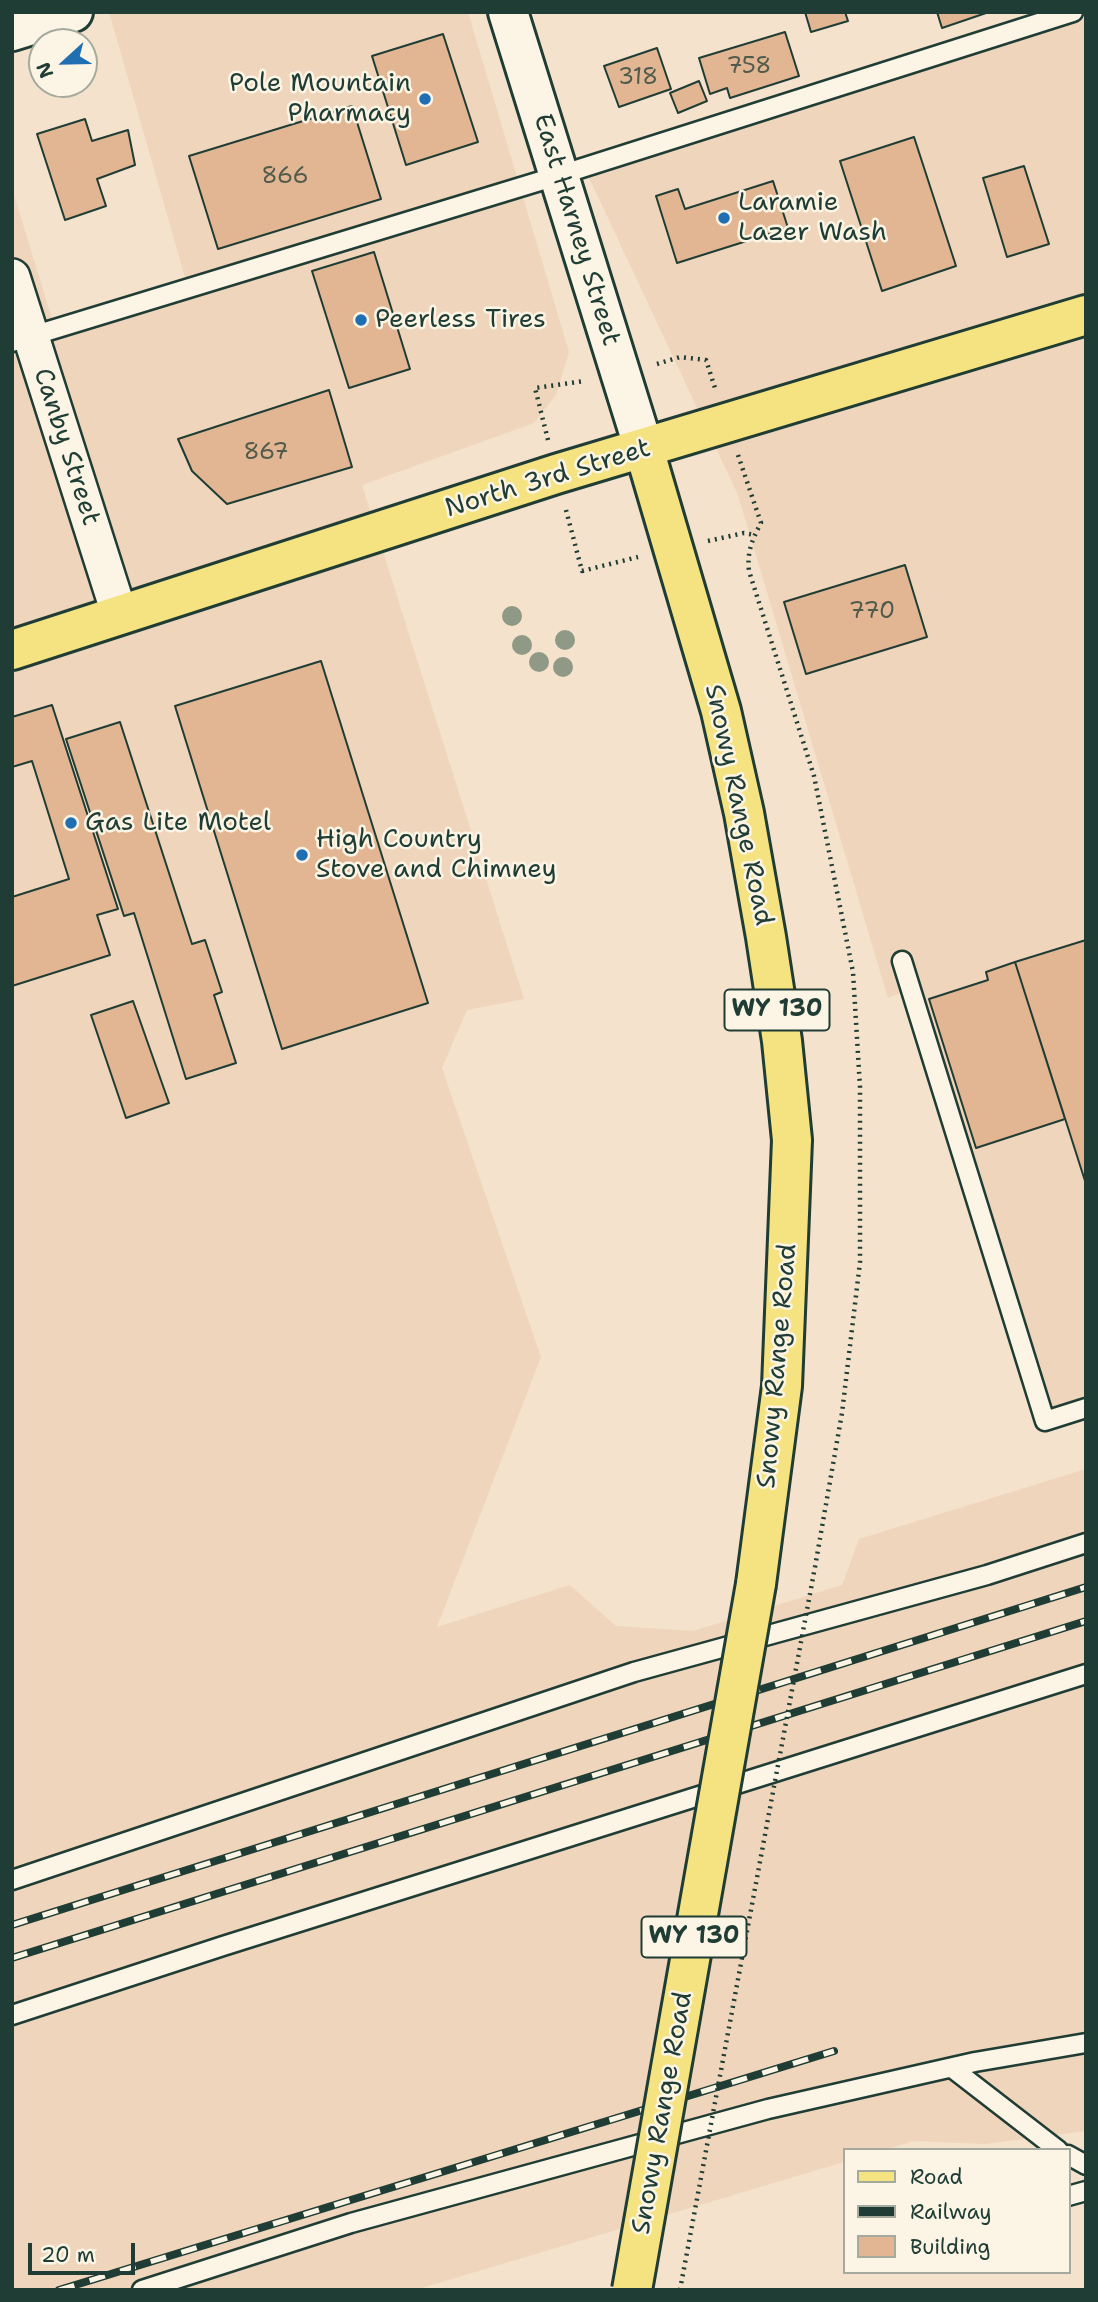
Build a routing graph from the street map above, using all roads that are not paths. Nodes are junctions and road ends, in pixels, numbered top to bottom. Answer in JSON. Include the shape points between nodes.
{"nodes":[{"id":1,"x":72,"y":12,"type":"edge"},
{"id":2,"x":508,"y":12,"type":"edge"},
{"id":3,"x":1073,"y":12,"type":"edge"},
{"id":4,"x":12,"y":31,"type":"edge"},
{"id":5,"x":560,"y":174,"type":"junction"},
{"id":6,"x":12,"y":277,"type":"edge"},
{"id":7,"x":1086,"y":315,"type":"edge"},
{"id":8,"x":22,"y":339,"type":"edge"},
{"id":9,"x":644,"y":449,"type":"junction"},
{"id":10,"x":120,"y":616,"type":"junction"},
{"id":11,"x":12,"y":650,"type":"edge"},
{"id":12,"x":902,"y":961,"type":"dead end"},
{"id":13,"x":1086,"y":1408,"type":"edge"},
{"id":14,"x":1086,"y":1544,"type":"edge"},
{"id":15,"x":1086,"y":1674,"type":"edge"},
{"id":16,"x":12,"y":1880,"type":"edge"},
{"id":17,"x":12,"y":2015,"type":"edge"},
{"id":18,"x":1086,"y":2043,"type":"edge"},
{"id":19,"x":952,"y":2068,"type":"junction"},
{"id":20,"x":1055,"y":2148,"type":"edge"},
{"id":21,"x":1070,"y":2156,"type":"edge"},
{"id":22,"x":1086,"y":2165,"type":"edge"},
{"id":23,"x":142,"y":2290,"type":"edge"},
{"id":24,"x":632,"y":2290,"type":"edge"}],
"edges":[{"from":1,"to":4,"type":"main road"},
{"from":2,"to":5,"type":"main road","name":"East Harney Street"},
{"from":3,"to":5,"type":"lane"},
{"from":5,"to":8,"type":"lane"},
{"from":5,"to":9,"type":"main road","name":"East Harney Street"},
{"from":6,"to":8,"type":"street","name":"Canby Street"},
{"from":7,"to":9,"type":"main road","name":"North 3rd Street"},
{"from":8,"to":10,"type":"street","name":"Canby Street"},
{"from":9,"to":10,"type":"main road","name":"North 3rd Street"},
{"from":9,"to":24,"type":"main road","name":"Snowy Range Road","number":"WY 130","bridge":true,"via":[[721,711],[744,813],[782,1041],[792,1139],[782,1386],[756,1584]]},
{"from":10,"to":11,"type":"main road","name":"North 3rd Street"},
{"from":12,"to":13,"type":"lane","via":[[1045,1421]]},
{"from":14,"to":16,"type":"lane","via":[[634,1672]]},
{"from":15,"to":17,"type":"lane"},
{"from":18,"to":19,"type":"lane"},
{"from":19,"to":20,"type":"lane"},
{"from":19,"to":23,"type":"lane","via":[[768,2109],[606,2153],[351,2223]]},
{"from":21,"to":22,"type":"lane"}]}
